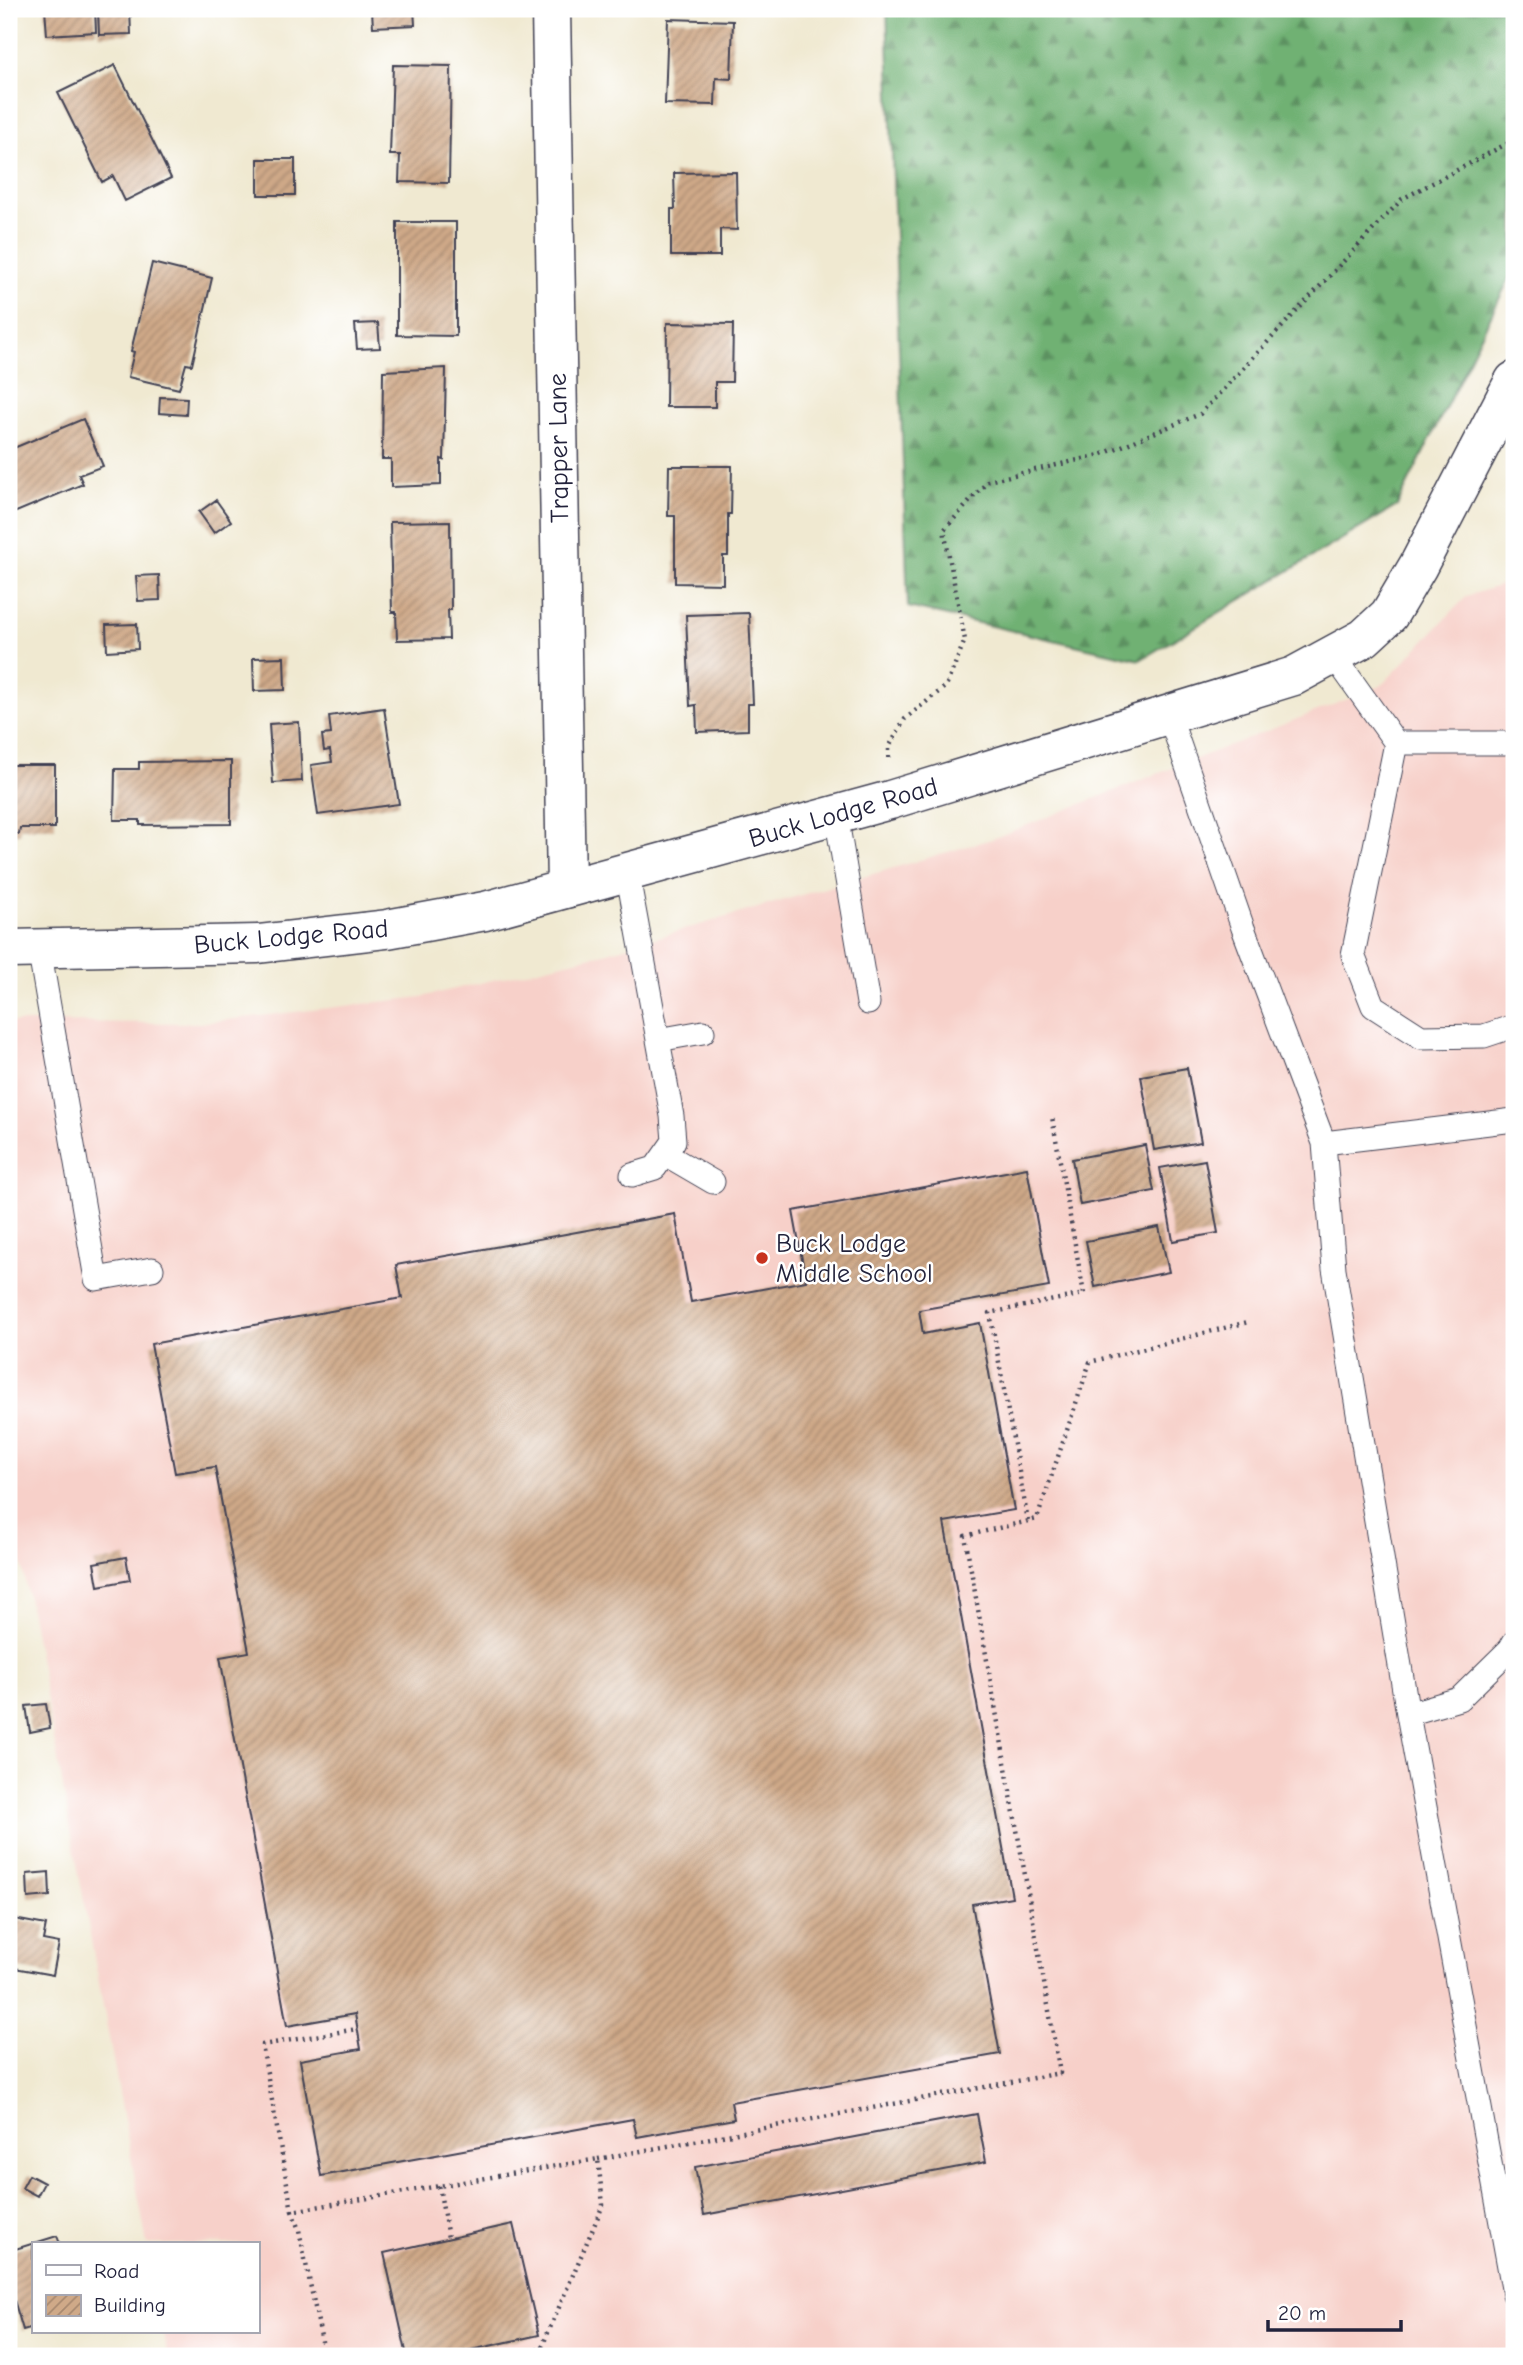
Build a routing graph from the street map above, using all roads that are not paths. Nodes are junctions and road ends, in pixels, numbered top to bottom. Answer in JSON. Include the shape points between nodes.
{"nodes":[{"id":1,"x":551,"y":9,"type":"edge"},
{"id":2,"x":1514,"y":381,"type":"edge"},
{"id":3,"x":1334,"y":656,"type":"junction"},
{"id":4,"x":1169,"y":715,"type":"junction"},
{"id":5,"x":1396,"y":743,"type":"junction"},
{"id":6,"x":1511,"y":744,"type":"edge"},
{"id":7,"x":836,"y":815,"type":"junction"},
{"id":8,"x":627,"y":872,"type":"junction"},
{"id":9,"x":566,"y":887,"type":"junction"},
{"id":10,"x":24,"y":949,"type":"edge"},
{"id":11,"x":868,"y":1003,"type":"dead end"},
{"id":12,"x":1514,"y":1027,"type":"edge"},
{"id":13,"x":703,"y":1032,"type":"dead end"},
{"id":14,"x":658,"y":1040,"type":"junction"},
{"id":15,"x":1514,"y":1121,"type":"edge"},
{"id":16,"x":1324,"y":1143,"type":"junction"},
{"id":17,"x":665,"y":1154,"type":"junction"},
{"id":18,"x":632,"y":1175,"type":"dead end"},
{"id":19,"x":713,"y":1182,"type":"dead end"},
{"id":20,"x":152,"y":1269,"type":"dead end"},
{"id":21,"x":1514,"y":1642,"type":"edge"},
{"id":22,"x":1408,"y":1714,"type":"junction"},
{"id":23,"x":1514,"y":2294,"type":"edge"}],
"edges":[{"from":1,"to":9,"type":"street","name":"Trapper Lane"},
{"from":2,"to":3,"type":"street","name":"Buck Lodge Road","via":[[1389,615]]},
{"from":3,"to":4,"type":"street","name":"Buck Lodge Road","via":[[1294,676]]},
{"from":3,"to":5,"type":"lane"},
{"from":4,"to":7,"type":"street","name":"Buck Lodge Road"},
{"from":4,"to":16,"type":"lane"},
{"from":5,"to":6,"type":"lane"},
{"from":5,"to":12,"type":"lane","via":[[1353,955],[1373,1006],[1421,1037],[1484,1036]]},
{"from":7,"to":8,"type":"street","name":"Buck Lodge Road"},
{"from":7,"to":11,"type":"lane"},
{"from":8,"to":9,"type":"street","name":"Buck Lodge Road"},
{"from":8,"to":14,"type":"lane"},
{"from":9,"to":10,"type":"street","name":"Buck Lodge Road","via":[[485,911],[387,929],[258,944]]},
{"from":10,"to":20,"type":"lane","via":[[96,1279]]},
{"from":13,"to":14,"type":"lane"},
{"from":14,"to":17,"type":"lane","via":[[674,1141]]},
{"from":15,"to":16,"type":"lane"},
{"from":16,"to":22,"type":"lane","via":[[1334,1269]]},
{"from":17,"to":18,"type":"lane","via":[[655,1168]]},
{"from":17,"to":19,"type":"lane"},
{"from":21,"to":22,"type":"lane","via":[[1459,1699]]},
{"from":22,"to":23,"type":"lane"}]}
